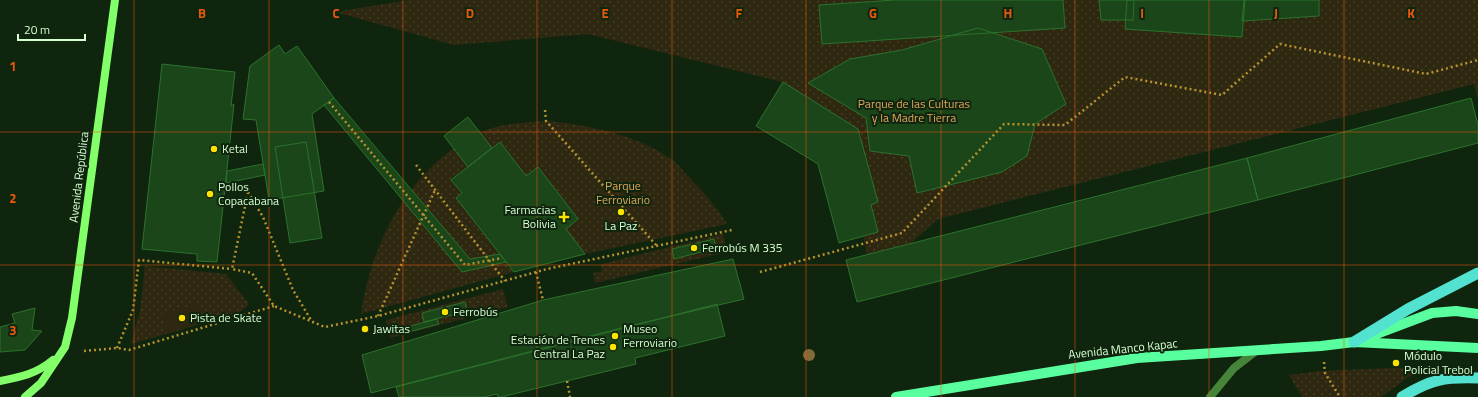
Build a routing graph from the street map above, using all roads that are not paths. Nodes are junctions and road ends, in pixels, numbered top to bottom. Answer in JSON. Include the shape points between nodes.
{"nodes":[{"id":1,"x":115,"y":0,"type":"edge"},
{"id":2,"x":1478,"y":273,"type":"edge"},
{"id":3,"x":1478,"y":314,"type":"edge"},
{"id":4,"x":1354,"y":342,"type":"junction"},
{"id":5,"x":1478,"y":348,"type":"edge"},
{"id":6,"x":1256,"y":350,"type":"junction"},
{"id":7,"x":60,"y":354,"type":"junction"},
{"id":8,"x":1478,"y":378,"type":"edge"},
{"id":9,"x":0,"y":381,"type":"edge"},
{"id":10,"x":25,"y":397,"type":"edge"},
{"id":11,"x":896,"y":397,"type":"edge"},
{"id":12,"x":1210,"y":397,"type":"edge"},
{"id":13,"x":1402,"y":397,"type":"edge"}],
"edges":[{"from":1,"to":7,"type":"main road","name":"Avenida República","via":[[72,318],[65,346]]},
{"from":2,"to":4,"type":"highway","via":[[1408,309]]},
{"from":3,"to":4,"type":"main road","name":"Avenida Manco Kapac","via":[[1456,311],[1432,313]]},
{"from":4,"to":5,"type":"main road","name":"Avenida Manco Kapac"},
{"from":4,"to":6,"type":"main road","name":"Avenida Manco Kapac"},
{"from":6,"to":11,"type":"main road","name":"Avenida Manco Kapac","via":[[1136,358]]},
{"from":6,"to":12,"type":"street","via":[[1234,368]]},
{"from":7,"to":9,"type":"main road","name":"Avenida República","via":[[42,369],[26,376]]},
{"from":7,"to":10,"type":"main road","name":"Avenida República","via":[[41,383]]},
{"from":8,"to":13,"type":"highway","via":[[1452,377],[1422,384]]}]}
